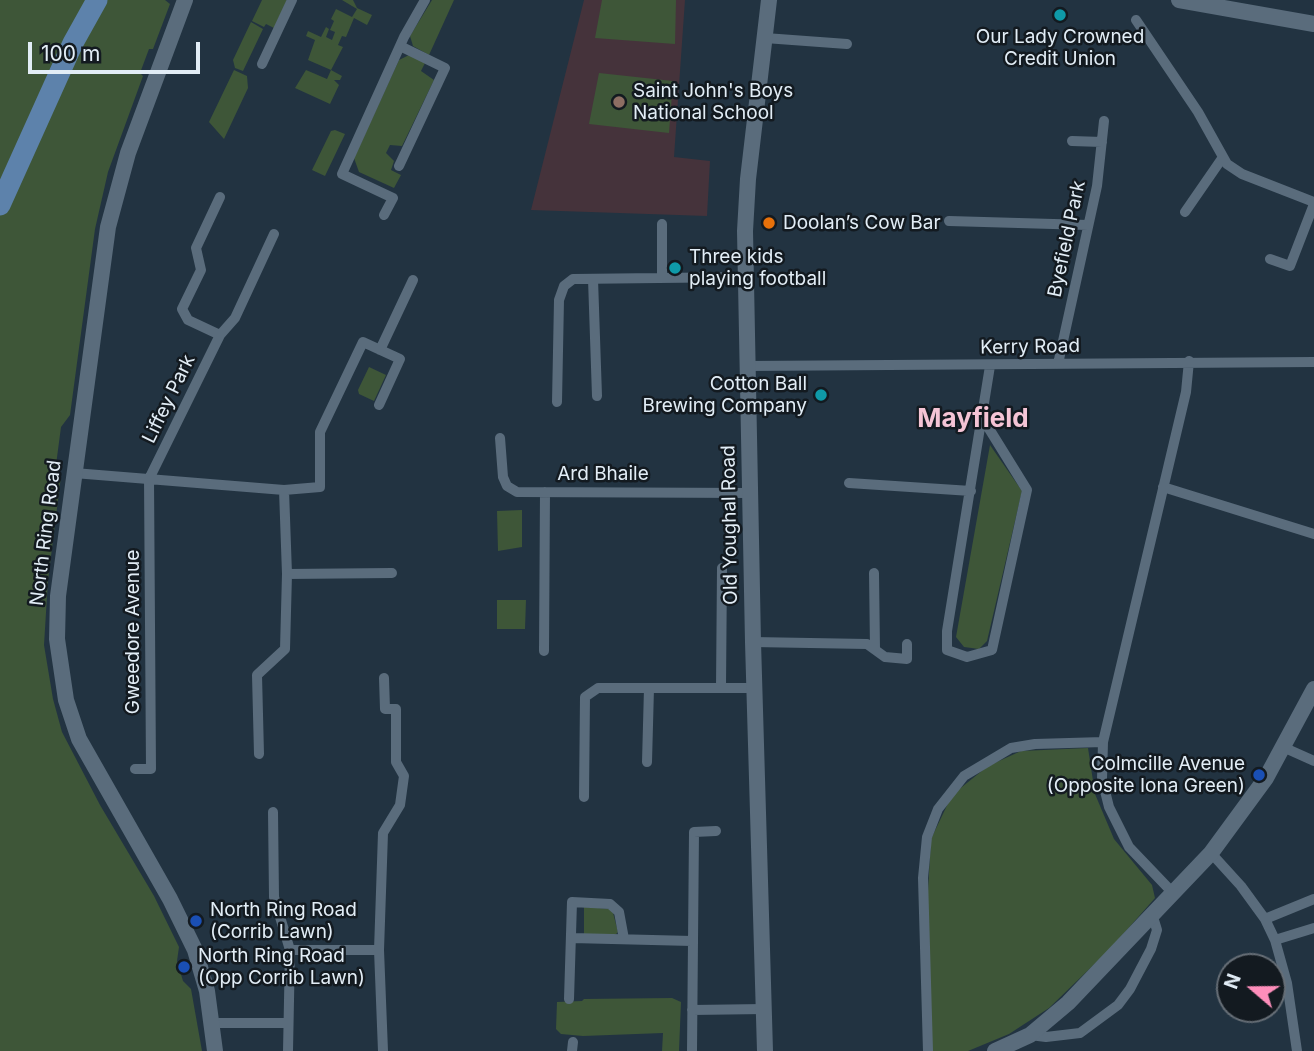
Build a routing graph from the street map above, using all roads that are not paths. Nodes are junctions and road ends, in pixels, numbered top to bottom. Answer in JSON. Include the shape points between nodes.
{"nodes":[{"id":1,"x":185,"y":0,"type":"edge"},
{"id":2,"x":292,"y":0,"type":"edge"},
{"id":3,"x":425,"y":0,"type":"edge"},
{"id":4,"x":769,"y":0,"type":"edge"},
{"id":5,"x":1179,"y":0,"type":"edge"},
{"id":6,"x":1136,"y":20,"type":"dead end"},
{"id":7,"x":1314,"y":24,"type":"edge"},
{"id":8,"x":765,"y":38,"type":"junction"},
{"id":9,"x":847,"y":44,"type":"dead end"},
{"id":10,"x":400,"y":46,"type":"junction"},
{"id":11,"x":262,"y":64,"type":"dead end"},
{"id":12,"x":1104,"y":121,"type":"dead end"},
{"id":13,"x":1072,"y":141,"type":"dead end"},
{"id":14,"x":1102,"y":142,"type":"junction"},
{"id":15,"x":1223,"y":157,"type":"junction"},
{"id":16,"x":399,"y":166,"type":"dead end"},
{"id":17,"x":220,"y":197,"type":"dead end"},
{"id":18,"x":1314,"y":203,"type":"edge"},
{"id":19,"x":1185,"y":212,"type":"dead end"},
{"id":20,"x":384,"y":215,"type":"dead end"},
{"id":21,"x":949,"y":221,"type":"dead end"},
{"id":22,"x":662,"y":224,"type":"dead end"},
{"id":23,"x":1088,"y":225,"type":"junction"},
{"id":24,"x":274,"y":234,"type":"dead end"},
{"id":25,"x":1270,"y":260,"type":"dead end"},
{"id":26,"x":662,"y":277,"type":"junction"},
{"id":27,"x":746,"y":278,"type":"junction"},
{"id":28,"x":593,"y":279,"type":"junction"},
{"id":29,"x":413,"y":280,"type":"dead end"},
{"id":30,"x":220,"y":335,"type":"junction"},
{"id":31,"x":380,"y":350,"type":"junction"},
{"id":32,"x":1189,"y":361,"type":"junction"},
{"id":33,"x":1314,"y":362,"type":"edge"},
{"id":34,"x":1058,"y":364,"type":"junction"},
{"id":35,"x":747,"y":366,"type":"junction"},
{"id":36,"x":990,"y":366,"type":"junction"},
{"id":37,"x":597,"y":396,"type":"dead end"},
{"id":38,"x":557,"y":402,"type":"dead end"},
{"id":39,"x":379,"y":405,"type":"dead end"},
{"id":40,"x":983,"y":419,"type":"junction"},
{"id":41,"x":500,"y":438,"type":"dead end"},
{"id":42,"x":74,"y":473,"type":"junction"},
{"id":43,"x":149,"y":479,"type":"junction"},
{"id":44,"x":849,"y":483,"type":"dead end"},
{"id":45,"x":1163,"y":487,"type":"junction"},
{"id":46,"x":284,"y":490,"type":"junction"},
{"id":47,"x":971,"y":491,"type":"junction"},
{"id":48,"x":545,"y":492,"type":"junction"},
{"id":49,"x":750,"y":493,"type":"junction"},
{"id":50,"x":1314,"y":534,"type":"edge"},
{"id":51,"x":722,"y":568,"type":"dead end"},
{"id":52,"x":874,"y":572,"type":"dead end"},
{"id":53,"x":392,"y":573,"type":"dead end"},
{"id":54,"x":287,"y":574,"type":"junction"},
{"id":55,"x":752,"y":642,"type":"junction"},
{"id":56,"x":907,"y":644,"type":"dead end"},
{"id":57,"x":875,"y":649,"type":"junction"},
{"id":58,"x":544,"y":651,"type":"dead end"},
{"id":59,"x":384,"y":678,"type":"dead end"},
{"id":60,"x":721,"y":687,"type":"junction"},
{"id":61,"x":649,"y":688,"type":"junction"},
{"id":62,"x":754,"y":688,"type":"junction"},
{"id":63,"x":1312,"y":698,"type":"edge"},
{"id":64,"x":1103,"y":742,"type":"junction"},
{"id":65,"x":1284,"y":748,"type":"junction"},
{"id":66,"x":260,"y":754,"type":"dead end"},
{"id":67,"x":1314,"y":761,"type":"edge"},
{"id":68,"x":647,"y":762,"type":"dead end"},
{"id":69,"x":135,"y":769,"type":"dead end"},
{"id":70,"x":584,"y":797,"type":"dead end"},
{"id":71,"x":273,"y":812,"type":"dead end"},
{"id":72,"x":716,"y":831,"type":"dead end"},
{"id":73,"x":1211,"y":853,"type":"junction"},
{"id":74,"x":1173,"y":893,"type":"junction"},
{"id":75,"x":1314,"y":899,"type":"edge"},
{"id":76,"x":1153,"y":917,"type":"junction"},
{"id":77,"x":1265,"y":919,"type":"junction"},
{"id":78,"x":1314,"y":928,"type":"edge"},
{"id":79,"x":572,"y":938,"type":"junction"},
{"id":80,"x":624,"y":939,"type":"junction"},
{"id":81,"x":1275,"y":940,"type":"junction"},
{"id":82,"x":692,"y":942,"type":"junction"},
{"id":83,"x":290,"y":950,"type":"junction"},
{"id":84,"x":379,"y":950,"type":"junction"},
{"id":85,"x":569,"y":999,"type":"dead end"},
{"id":86,"x":764,"y":1009,"type":"junction"},
{"id":87,"x":692,"y":1010,"type":"junction"},
{"id":88,"x":212,"y":1023,"type":"junction"},
{"id":89,"x":288,"y":1023,"type":"junction"},
{"id":90,"x":1030,"y":1035,"type":"junction"},
{"id":91,"x":215,"y":1051,"type":"edge"},
{"id":92,"x":288,"y":1051,"type":"edge"},
{"id":93,"x":383,"y":1051,"type":"edge"},
{"id":94,"x":692,"y":1051,"type":"edge"},
{"id":95,"x":765,"y":1051,"type":"edge"},
{"id":96,"x":928,"y":1051,"type":"edge"},
{"id":97,"x":995,"y":1051,"type":"edge"},
{"id":98,"x":1297,"y":1051,"type":"edge"}],
"edges":[{"from":1,"to":42,"type":"street","name":"North Ring Road","via":[[113,203]]},
{"from":2,"to":11,"type":"street"},
{"from":3,"to":10,"type":"street"},
{"from":4,"to":8,"type":"street","name":"Old Youghal Road"},
{"from":5,"to":7,"type":"street"},
{"from":6,"to":15,"type":"street"},
{"from":8,"to":9,"type":"street"},
{"from":8,"to":27,"type":"street","name":"Old Youghal Road","via":[[748,179]]},
{"from":10,"to":16,"type":"street","via":[[445,68]]},
{"from":10,"to":20,"type":"street","via":[[342,174],[393,198]]},
{"from":12,"to":14,"type":"street","name":"Byefield Park"},
{"from":13,"to":14,"type":"street"},
{"from":14,"to":23,"type":"street","name":"Byefield Park"},
{"from":15,"to":18,"type":"street","via":[[1242,174]]},
{"from":15,"to":19,"type":"street"},
{"from":17,"to":30,"type":"street","via":[[195,248],[201,270],[182,309],[188,320]]},
{"from":18,"to":25,"type":"street","via":[[1290,266]]},
{"from":21,"to":23,"type":"street"},
{"from":22,"to":26,"type":"street"},
{"from":23,"to":34,"type":"street","name":"Byefield Park"},
{"from":24,"to":30,"type":"street","name":"Liffey Park","via":[[235,318]]},
{"from":26,"to":27,"type":"street"},
{"from":26,"to":28,"type":"street"},
{"from":27,"to":35,"type":"street","name":"Old Youghal Road"},
{"from":28,"to":37,"type":"street"},
{"from":28,"to":38,"type":"street","via":[[573,279],[564,286],[559,300]]},
{"from":29,"to":31,"type":"street"},
{"from":30,"to":43,"type":"street","name":"Liffey Park"},
{"from":31,"to":39,"type":"street","via":[[400,359]]},
{"from":31,"to":46,"type":"street","via":[[363,342],[320,432],[320,486]]},
{"from":32,"to":33,"type":"street","name":"Kerry Road"},
{"from":32,"to":34,"type":"street","name":"Kerry Road"},
{"from":32,"to":45,"type":"street"},
{"from":34,"to":36,"type":"street","name":"Kerry Road"},
{"from":35,"to":36,"type":"street","name":"Kerry Road"},
{"from":35,"to":49,"type":"street","name":"Old Youghal Road"},
{"from":36,"to":40,"type":"street"},
{"from":40,"to":47,"type":"street"},
{"from":40,"to":47,"type":"street","via":[[1027,490],[992,650],[967,657],[947,650],[947,631]]},
{"from":41,"to":48,"type":"street","name":"Ard Bhaile","via":[[507,486],[517,492]]},
{"from":42,"to":43,"type":"street"},
{"from":42,"to":88,"type":"street","name":"North Ring Road","via":[[56,621],[66,700],[88,758],[183,923],[200,968]]},
{"from":43,"to":46,"type":"street"},
{"from":43,"to":69,"type":"street","name":"Gweedore Avenue","via":[[151,769]]},
{"from":44,"to":47,"type":"street"},
{"from":45,"to":50,"type":"street"},
{"from":45,"to":64,"type":"street"},
{"from":46,"to":54,"type":"street"},
{"from":48,"to":49,"type":"street","name":"Ard Bhaile"},
{"from":48,"to":58,"type":"street"},
{"from":49,"to":55,"type":"street","name":"Old Youghal Road"},
{"from":51,"to":60,"type":"street"},
{"from":52,"to":57,"type":"street"},
{"from":53,"to":54,"type":"street"},
{"from":54,"to":66,"type":"street","via":[[285,649],[257,675]]},
{"from":55,"to":57,"type":"street","via":[[867,644]]},
{"from":55,"to":62,"type":"street","name":"Old Youghal Road"},
{"from":56,"to":57,"type":"street","via":[[907,659],[885,657]]},
{"from":59,"to":84,"type":"street","via":[[385,709],[396,709],[396,762],[404,776],[400,805],[383,833]]},
{"from":60,"to":61,"type":"street"},
{"from":60,"to":62,"type":"street"},
{"from":61,"to":68,"type":"street"},
{"from":61,"to":70,"type":"street","via":[[598,688],[585,697]]},
{"from":62,"to":86,"type":"street","name":"Old Youghal Road"},
{"from":63,"to":65,"type":"street"},
{"from":64,"to":74,"type":"street","via":[[1102,779],[1109,807],[1129,847]]},
{"from":64,"to":96,"type":"street","via":[[1011,748],[964,776],[938,809],[927,837],[923,878]]},
{"from":65,"to":67,"type":"street"},
{"from":65,"to":73,"type":"street"},
{"from":71,"to":83,"type":"street","via":[[274,897]]},
{"from":72,"to":82,"type":"street","via":[[694,832]]},
{"from":73,"to":74,"type":"street"},
{"from":73,"to":77,"type":"street"},
{"from":74,"to":76,"type":"street"},
{"from":75,"to":77,"type":"street"},
{"from":76,"to":90,"type":"street"},
{"from":76,"to":90,"type":"street","via":[[1157,930],[1151,949],[1118,1005],[1080,1033]]},
{"from":77,"to":81,"type":"street"},
{"from":78,"to":81,"type":"street"},
{"from":79,"to":80,"type":"street"},
{"from":79,"to":80,"type":"street","via":[[572,902],[610,904],[619,912]]},
{"from":79,"to":85,"type":"street"},
{"from":80,"to":82,"type":"street"},
{"from":81,"to":98,"type":"street"},
{"from":82,"to":87,"type":"street"},
{"from":83,"to":84,"type":"street"},
{"from":83,"to":89,"type":"street"},
{"from":84,"to":93,"type":"street"},
{"from":86,"to":87,"type":"street"},
{"from":86,"to":95,"type":"street","name":"Old Youghal Road"},
{"from":87,"to":94,"type":"street"},
{"from":88,"to":89,"type":"street"},
{"from":88,"to":91,"type":"street","name":"North Ring Road"},
{"from":89,"to":92,"type":"street"},
{"from":90,"to":97,"type":"street"}]}
